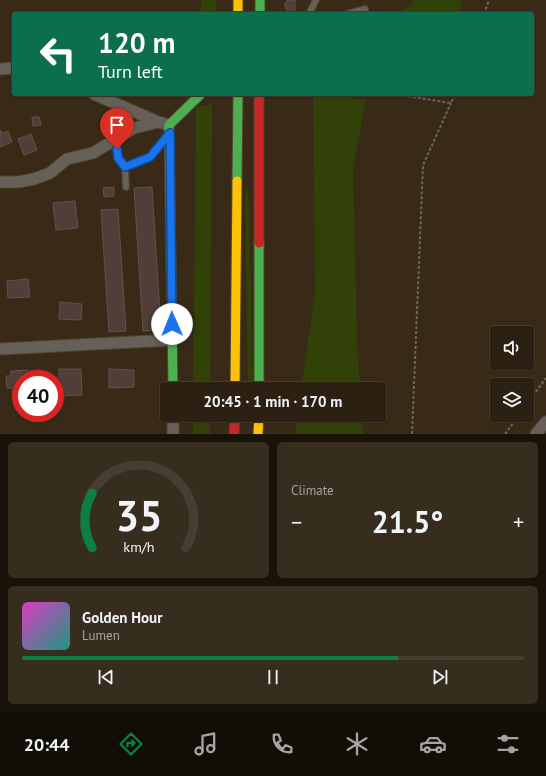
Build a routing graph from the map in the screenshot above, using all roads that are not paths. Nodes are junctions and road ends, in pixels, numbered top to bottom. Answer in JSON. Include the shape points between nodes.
{"nodes":[{"id":1,"x":238,"y":0,"type":"edge"},
{"id":2,"x":316,"y":0,"type":"edge"},
{"id":3,"x":365,"y":9,"type":"dead end"},
{"id":4,"x":238,"y":12,"type":"edge"},
{"id":5,"x":310,"y":12,"type":"edge"},
{"id":6,"x":354,"y":12,"type":"edge"},
{"id":7,"x":12,"y":68,"type":"edge"},
{"id":8,"x":0,"y":69,"type":"edge"},
{"id":9,"x":99,"y":96,"type":"edge"},
{"id":10,"x":199,"y":96,"type":"edge"},
{"id":11,"x":238,"y":96,"type":"edge"},
{"id":12,"x":259,"y":96,"type":"edge"},
{"id":13,"x":158,"y":122,"type":"junction"},
{"id":14,"x":169,"y":129,"type":"junction"},
{"id":15,"x":115,"y":140,"type":"junction"},
{"id":16,"x":125,"y":167,"type":"junction"},
{"id":17,"x":0,"y":182,"type":"edge"},
{"id":18,"x":126,"y":187,"type":"dead end"},
{"id":19,"x":172,"y":340,"type":"junction"},
{"id":20,"x":0,"y":348,"type":"edge"},
{"id":21,"x":173,"y":382,"type":"edge"},
{"id":22,"x":235,"y":382,"type":"edge"},
{"id":23,"x":259,"y":382,"type":"edge"},
{"id":24,"x":173,"y":422,"type":"edge"},
{"id":25,"x":235,"y":422,"type":"edge"},
{"id":26,"x":258,"y":422,"type":"edge"},
{"id":27,"x":546,"y":422,"type":"edge"},
{"id":28,"x":173,"y":434,"type":"edge"},
{"id":29,"x":234,"y":434,"type":"edge"},
{"id":30,"x":258,"y":434,"type":"edge"},
{"id":31,"x":536,"y":434,"type":"edge"}],
"edges":[{"from":1,"to":4,"type":"main road"},
{"from":2,"to":5,"type":"lane"},
{"from":3,"to":6,"type":"lane"},
{"from":7,"to":8,"type":"street"},
{"from":9,"to":13,"type":"street"},
{"from":10,"to":14,"type":"main road"},
{"from":11,"to":22,"type":"main road"},
{"from":12,"to":23,"type":"main road"},
{"from":13,"to":14,"type":"street"},
{"from":13,"to":15,"type":"street","via":[[134,128]]},
{"from":14,"to":16,"type":"lane","via":[[150,157]]},
{"from":14,"to":19,"type":"main road"},
{"from":15,"to":16,"type":"lane","via":[[118,158]]},
{"from":15,"to":17,"type":"street","via":[[93,153],[67,160],[50,173],[34,179]]},
{"from":16,"to":18,"type":"lane"},
{"from":19,"to":20,"type":"street"},
{"from":19,"to":21,"type":"main road"},
{"from":24,"to":28,"type":"street"},
{"from":25,"to":29,"type":"main road"},
{"from":26,"to":30,"type":"main road"},
{"from":27,"to":31,"type":"street"}]}
